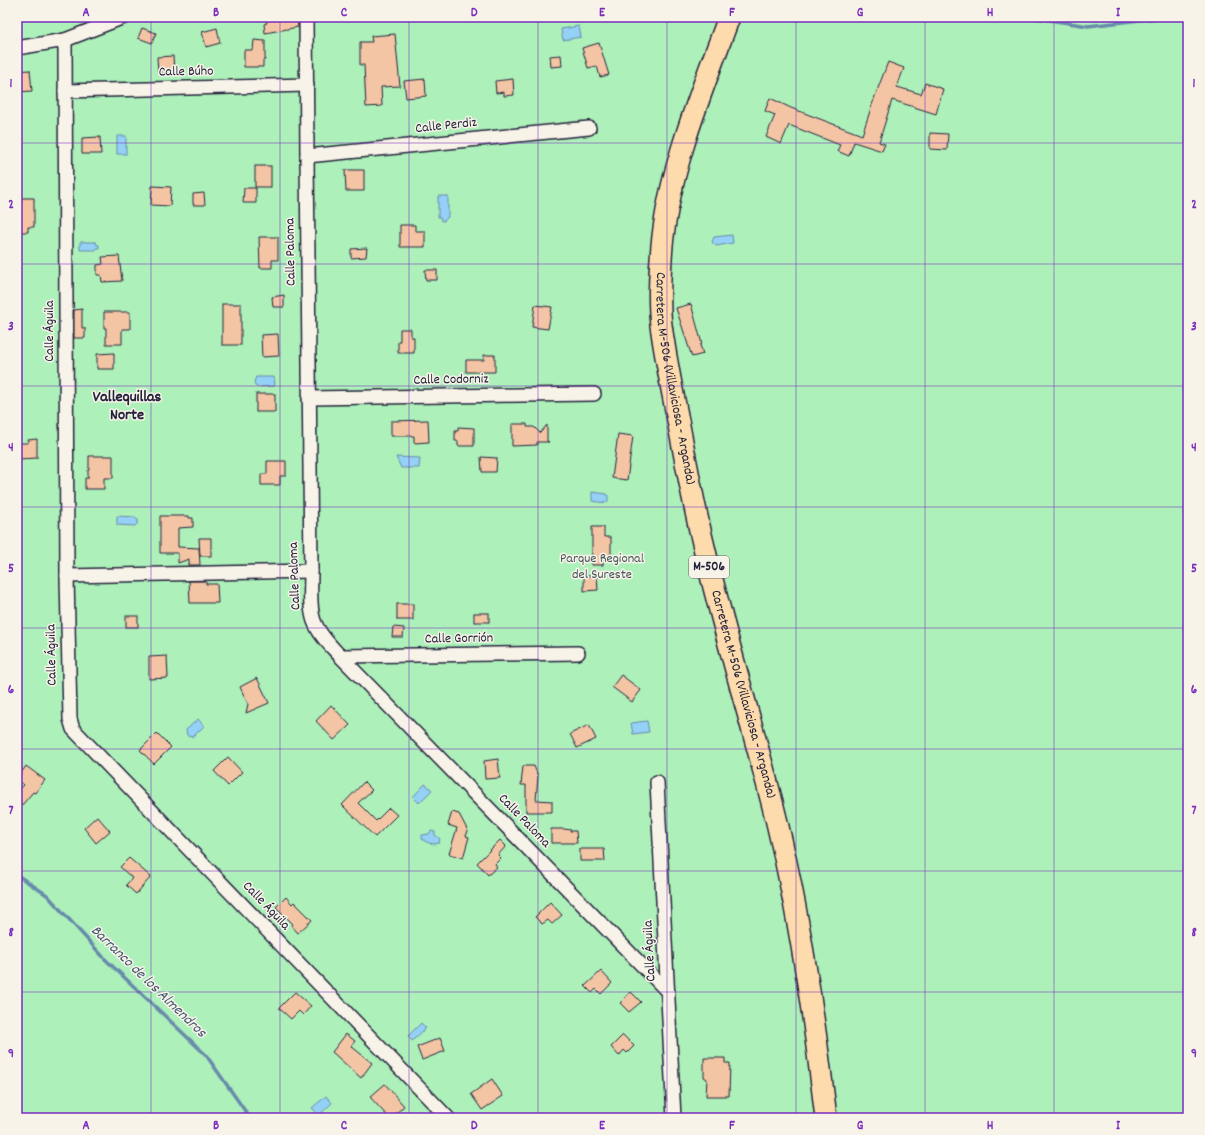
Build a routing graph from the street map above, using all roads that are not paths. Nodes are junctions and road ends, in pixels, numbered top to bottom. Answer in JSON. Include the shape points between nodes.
{"nodes":[{"id":1,"x":124,"y":17,"type":"edge"},
{"id":2,"x":306,"y":17,"type":"edge"},
{"id":3,"x":729,"y":17,"type":"edge"},
{"id":4,"x":65,"y":40,"type":"junction"},
{"id":5,"x":17,"y":48,"type":"edge"},
{"id":6,"x":307,"y":84,"type":"junction"},
{"id":7,"x":65,"y":90,"type":"junction"},
{"id":8,"x":589,"y":128,"type":"dead end"},
{"id":9,"x":307,"y":156,"type":"junction"},
{"id":10,"x":594,"y":394,"type":"dead end"},
{"id":11,"x":309,"y":398,"type":"junction"},
{"id":12,"x":311,"y":571,"type":"junction"},
{"id":13,"x":67,"y":576,"type":"junction"},
{"id":14,"x":578,"y":653,"type":"dead end"},
{"id":15,"x":340,"y":656,"type":"junction"},
{"id":16,"x":657,"y":782,"type":"dead end"},
{"id":17,"x":668,"y":992,"type":"junction"},
{"id":18,"x":448,"y":1118,"type":"edge"},
{"id":19,"x":674,"y":1118,"type":"edge"},
{"id":20,"x":826,"y":1118,"type":"edge"}],
"edges":[{"from":1,"to":4,"type":"street"},
{"from":2,"to":6,"type":"street","name":"Calle Paloma"},
{"from":3,"to":20,"type":"main road","name":"Carretera M-506 (Villaviciosa - Arganda)","number":"M-506","via":[[681,152],[672,190],[662,245],[661,322],[704,547],[787,865],[822,1076]]},
{"from":4,"to":5,"type":"street"},
{"from":4,"to":7,"type":"street","name":"Calle Águila"},
{"from":6,"to":7,"type":"street","name":"Calle Búho"},
{"from":6,"to":9,"type":"street","name":"Calle Paloma"},
{"from":7,"to":13,"type":"street","name":"Calle Águila"},
{"from":8,"to":9,"type":"street","name":"Calle Perdiz"},
{"from":9,"to":11,"type":"street","name":"Calle Paloma"},
{"from":10,"to":11,"type":"street","name":"Calle Codorniz"},
{"from":11,"to":12,"type":"street","name":"Calle Paloma"},
{"from":12,"to":13,"type":"street"},
{"from":12,"to":15,"type":"street","name":"Calle Paloma","via":[[314,622]]},
{"from":13,"to":18,"type":"street","name":"Calle Águila","via":[[70,719],[73,729]]},
{"from":14,"to":15,"type":"street","name":"Calle Gorrión"},
{"from":15,"to":17,"type":"street","name":"Calle Paloma"},
{"from":16,"to":17,"type":"street","name":"Calle Águila"},
{"from":17,"to":19,"type":"street","name":"Calle Águila"}]}
